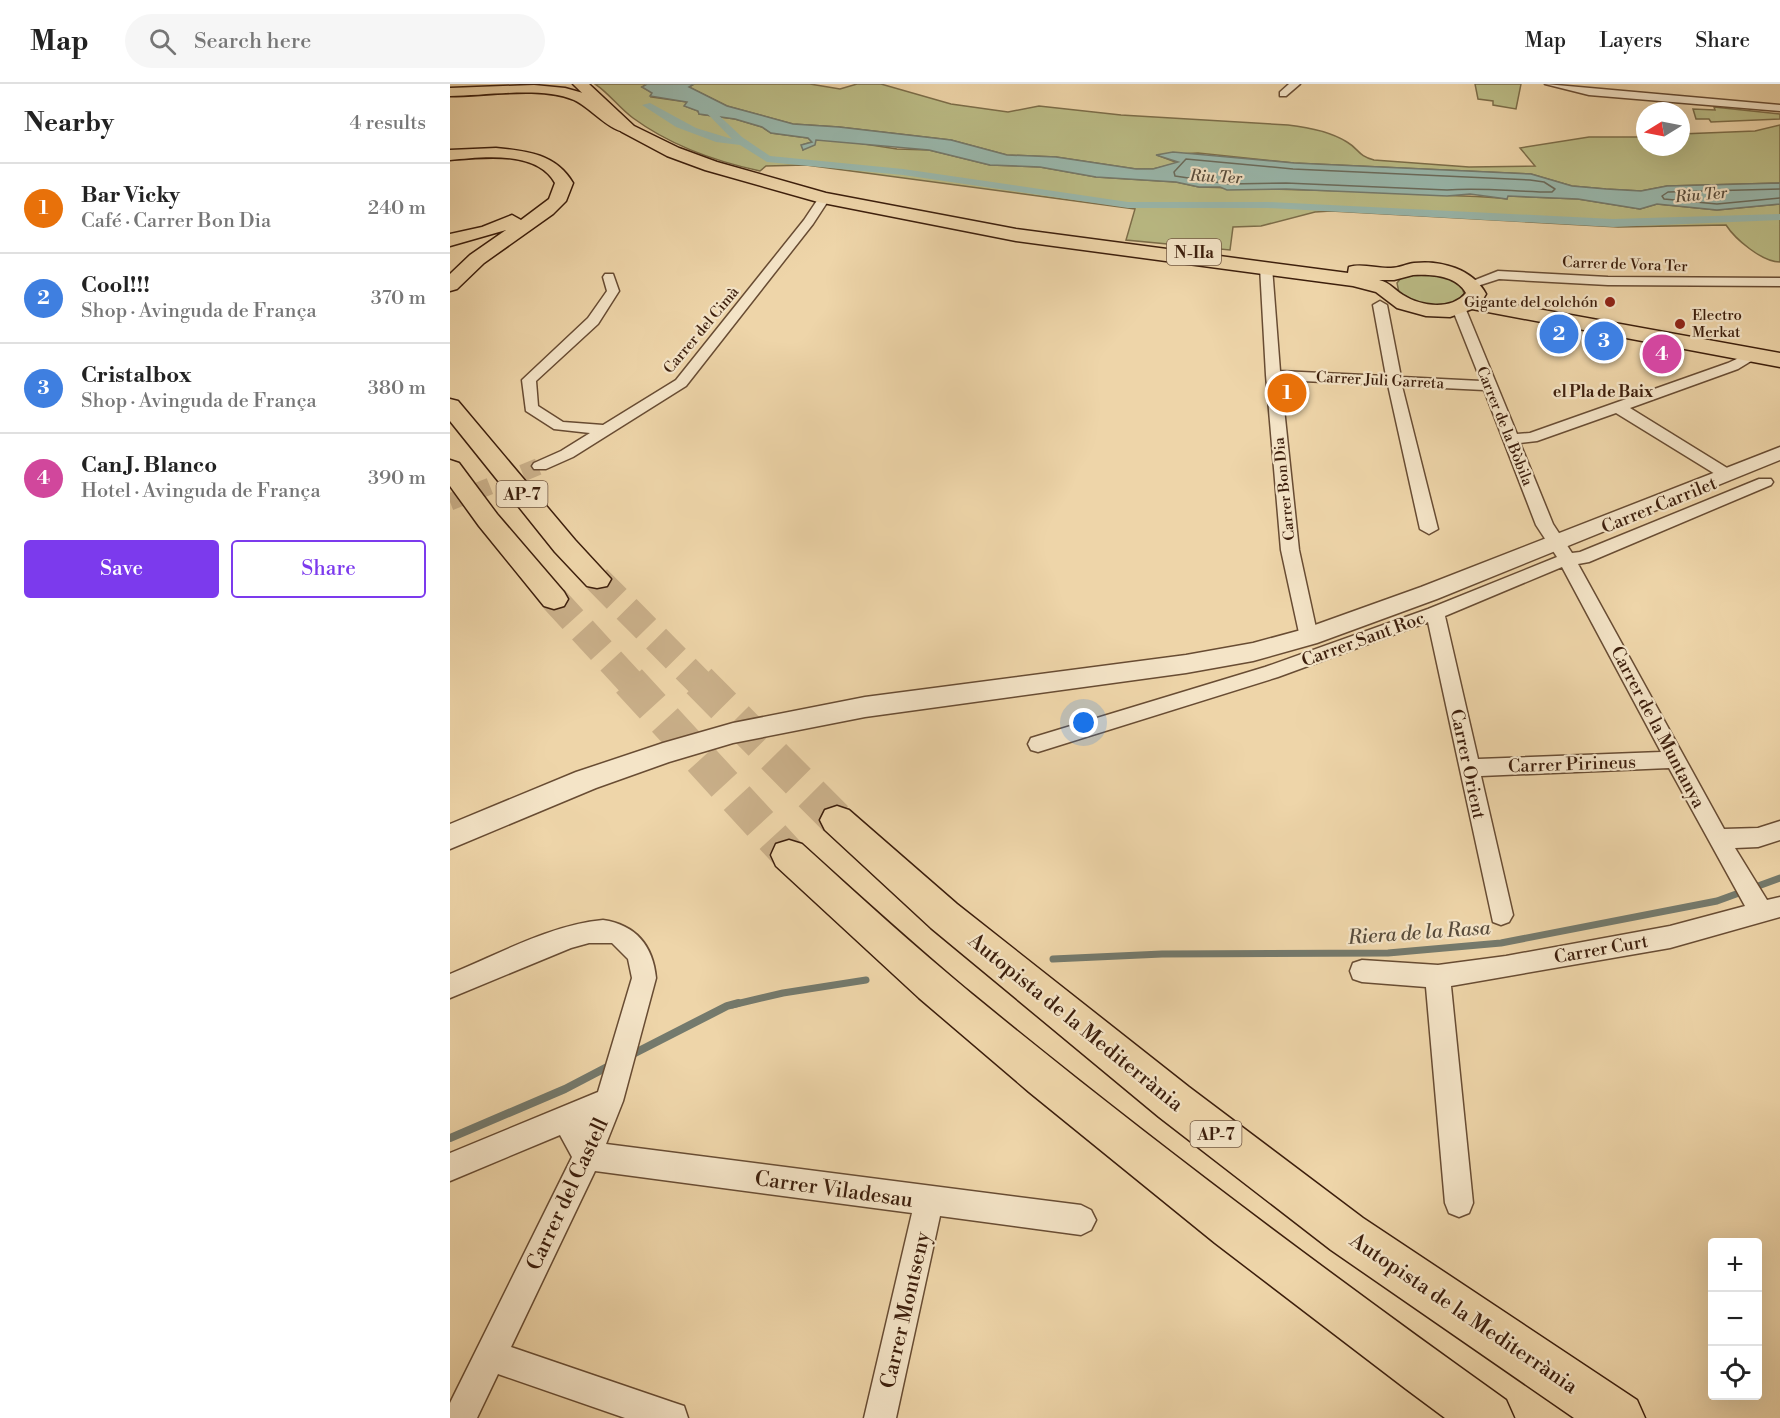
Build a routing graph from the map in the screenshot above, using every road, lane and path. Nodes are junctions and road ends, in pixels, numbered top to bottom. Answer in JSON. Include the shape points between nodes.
{"nodes":[{"id":1,"x":546,"y":84,"type":"edge"},
{"id":2,"x":580,"y":84,"type":"edge"},
{"id":3,"x":586,"y":84,"type":"edge"},
{"id":4,"x":591,"y":84,"type":"edge"},
{"id":5,"x":1295,"y":84,"type":"edge"},
{"id":6,"x":1550,"y":84,"type":"edge"},
{"id":7,"x":450,"y":87,"type":"edge"},
{"id":8,"x":482,"y":87,"type":"edge"},
{"id":9,"x":450,"y":92,"type":"edge"},
{"id":10,"x":1283,"y":94,"type":"dead end"},
{"id":11,"x":1780,"y":108,"type":"edge"},
{"id":12,"x":626,"y":123,"type":"junction"},
{"id":13,"x":450,"y":157,"type":"edge"},
{"id":14,"x":824,"y":198,"type":"junction"},
{"id":15,"x":994,"y":229,"type":"junction"},
{"id":16,"x":450,"y":240,"type":"edge"},
{"id":17,"x":1266,"y":267,"type":"junction"},
{"id":18,"x":609,"y":277,"type":"dead end"},
{"id":19,"x":1780,"y":282,"type":"edge"},
{"id":20,"x":450,"y":285,"type":"edge"},
{"id":21,"x":1387,"y":289,"type":"junction"},
{"id":22,"x":1469,"y":297,"type":"junction"},
{"id":23,"x":1780,"y":351,"type":"edge"},
{"id":24,"x":1754,"y":355,"type":"junction"},
{"id":25,"x":1780,"y":360,"type":"edge"},
{"id":26,"x":1273,"y":375,"type":"junction"},
{"id":27,"x":1394,"y":381,"type":"junction"},
{"id":28,"x":450,"y":382,"type":"edge"},
{"id":29,"x":1488,"y":386,"type":"junction"},
{"id":30,"x":450,"y":406,"type":"edge"},
{"id":31,"x":1619,"y":408,"type":"junction"},
{"id":32,"x":606,"y":430,"type":"junction"},
{"id":33,"x":1512,"y":439,"type":"junction"},
{"id":34,"x":1780,"y":453,"type":"edge"},
{"id":35,"x":540,"y":466,"type":"tunnel mouth"},
{"id":36,"x":450,"y":468,"type":"edge"},
{"id":37,"x":1734,"y":471,"type":"junction"},
{"id":38,"x":1765,"y":482,"type":"junction"},
{"id":39,"x":1780,"y":491,"type":"edge"},
{"id":40,"x":1429,"y":529,"type":"dead end"},
{"id":41,"x":551,"y":530,"type":"junction"},
{"id":42,"x":1562,"y":550,"type":"junction"},
{"id":43,"x":597,"y":579,"type":"tunnel mouth"},
{"id":44,"x":554,"y":599,"type":"tunnel mouth"},
{"id":45,"x":1435,"y":614,"type":"junction"},
{"id":46,"x":1308,"y":637,"type":"junction"},
{"id":47,"x":1038,"y":744,"type":"dead end"},
{"id":48,"x":1675,"y":760,"type":"junction"},
{"id":49,"x":1469,"y":768,"type":"junction"},
{"id":50,"x":837,"y":820,"type":"tunnel mouth"},
{"id":51,"x":1780,"y":830,"type":"edge"},
{"id":52,"x":450,"y":837,"type":"edge"},
{"id":53,"x":1718,"y":838,"type":"junction"},
{"id":54,"x":789,"y":855,"type":"tunnel mouth"},
{"id":55,"x":1770,"y":910,"type":"edge"},
{"id":56,"x":1501,"y":915,"type":"dead end"},
{"id":57,"x":1362,"y":970,"type":"dead end"},
{"id":58,"x":1438,"y":976,"type":"junction"},
{"id":59,"x":450,"y":986,"type":"edge"},
{"id":60,"x":613,"y":1089,"type":"junction"},
{"id":61,"x":566,"y":1119,"type":"junction"},
{"id":62,"x":587,"y":1156,"type":"junction"},
{"id":63,"x":450,"y":1167,"type":"edge"},
{"id":64,"x":929,"y":1202,"type":"junction"},
{"id":65,"x":1459,"y":1203,"type":"dead end"},
{"id":66,"x":1081,"y":1220,"type":"dead end"},
{"id":67,"x":491,"y":1356,"type":"junction"},
{"id":68,"x":457,"y":1415,"type":"edge"},
{"id":69,"x":672,"y":1418,"type":"edge"},
{"id":70,"x":880,"y":1418,"type":"edge"},
{"id":71,"x":1488,"y":1418,"type":"edge"},
{"id":72,"x":1618,"y":1418,"type":"edge"}],
"edges":[{"from":1,"to":8,"type":"main road"},
{"from":2,"to":12,"type":"main road","number":"N-IIa"},
{"from":3,"to":12,"type":"main road"},
{"from":4,"to":12,"type":"main road","number":"N-IIa"},
{"from":5,"to":10,"type":"street"},
{"from":6,"to":11,"type":"street","via":[[1589,92]]},
{"from":7,"to":8,"type":"main road"},
{"from":8,"to":9,"type":"main road"},
{"from":8,"to":12,"type":"main road","via":[[569,93]]},
{"from":12,"to":14,"type":"main road","number":"N-IIa","via":[[684,155],[754,180]]},
{"from":13,"to":16,"type":"main road","via":[[496,158],[530,164],[547,173],[552,185],[545,201],[524,216],[488,231]]},
{"from":13,"to":20,"type":"main road","via":[[497,153],[533,159],[552,166],[564,183],[557,201],[547,210],[477,260]]},
{"from":14,"to":15,"type":"main road","number":"N-IIa"},
{"from":14,"to":32,"type":"street","name":"Carrer del Cimà","via":[[681,383]]},
{"from":15,"to":17,"type":"main road","number":"N-IIa","via":[[1028,237]]},
{"from":15,"to":21,"type":"main road","number":"N-IIa"},
{"from":17,"to":21,"type":"main road","number":"N-IIa"},
{"from":17,"to":26,"type":"street","name":"Carrer Bon Dia"},
{"from":18,"to":32,"type":"street","via":[[614,291],[593,321],[529,380],[531,408],[559,426]]},
{"from":19,"to":22,"type":"street","name":"Carrer de Vora Ter","via":[[1620,282],[1498,275]]},
{"from":21,"to":22,"type":"main road","number":"N-IIa","via":[[1395,300],[1437,311]]},
{"from":21,"to":22,"type":"main road","number":"N-IIa","via":[[1411,269],[1437,270],[1453,274]]},
{"from":21,"to":27,"type":"street"},
{"from":22,"to":23,"type":"main road","number":"N-IIa"},
{"from":22,"to":24,"type":"main road","number":"N-IIa"},
{"from":22,"to":29,"type":"street","name":"Carrer de la Bòbila"},
{"from":24,"to":25,"type":"main road","number":"N-IIa"},
{"from":24,"to":31,"type":"street"},
{"from":26,"to":27,"type":"street","name":"Carrer Juli Garreta"},
{"from":26,"to":46,"type":"street","name":"Carrer Bon Dia","via":[[1290,550]]},
{"from":27,"to":29,"type":"street","name":"Carrer Juli Garreta"},
{"from":27,"to":40,"type":"street"},
{"from":28,"to":41,"type":"main road"},
{"from":29,"to":33,"type":"street","name":"Carrer de la Bòbila"},
{"from":30,"to":41,"type":"main road","number":"AP-7"},
{"from":31,"to":33,"type":"street","via":[[1532,438]]},
{"from":31,"to":37,"type":"street"},
{"from":32,"to":35,"type":"street","name":"Carrer del Cimà"},
{"from":33,"to":42,"type":"street","name":"Carrer de la Bòbila","via":[[1545,525]]},
{"from":34,"to":37,"type":"street"},
{"from":36,"to":44,"type":"main road","number":"AP-7"},
{"from":37,"to":38,"type":"street"},
{"from":37,"to":42,"type":"street"},
{"from":38,"to":39,"type":"street"},
{"from":38,"to":42,"type":"street","name":"Carrer Carrilet","via":[[1582,558]]},
{"from":41,"to":43,"type":"main road","number":"AP-7"},
{"from":42,"to":45,"type":"street","name":"Carrer Sant Roc"},
{"from":42,"to":46,"type":"street"},
{"from":42,"to":48,"type":"street","name":"Carrer de la Muntanya"},
{"from":45,"to":47,"type":"street","name":"Carrer Sant Roc","via":[[1271,672]]},
{"from":45,"to":49,"type":"street","name":"Carrer Orient"},
{"from":46,"to":52,"type":"street","via":[[1186,664],[865,707],[733,733],[586,780]]},
{"from":48,"to":49,"type":"street","name":"Carrer Pirineus"},
{"from":48,"to":53,"type":"street","name":"Carrer de la Muntanya"},
{"from":49,"to":56,"type":"street","name":"Carrer Orient"},
{"from":50,"to":72,"type":"main road","name":"Autopista de la Mediterrània","number":"AP-7","via":[[944,916],[1183,1109],[1347,1234]]},
{"from":51,"to":53,"type":"street","via":[[1750,839]]},
{"from":53,"to":55,"type":"street","name":"Carrer de la Muntanya"},
{"from":54,"to":71,"type":"main road","via":[[980,1026],[1130,1148],[1344,1314]]},
{"from":55,"to":58,"type":"street","name":"Carrer Curt","via":[[1670,937]]},
{"from":57,"to":58,"type":"street","name":"Carrer Curt"},
{"from":58,"to":65,"type":"street"},
{"from":59,"to":60,"type":"street","name":"Carrer del Castell","via":[[580,935],[605,931],[636,946],[643,960],[644,978]]},
{"from":60,"to":61,"type":"street"},
{"from":60,"to":62,"type":"street","name":"Carrer del Castell"},
{"from":61,"to":62,"type":"street"},
{"from":61,"to":63,"type":"street"},
{"from":62,"to":64,"type":"street","name":"Carrer Viladesau"},
{"from":62,"to":67,"type":"street","name":"Carrer del Castell"},
{"from":64,"to":66,"type":"street","name":"Carrer Viladesau"},
{"from":64,"to":70,"type":"street","name":"Carrer Montseny"},
{"from":67,"to":68,"type":"street","name":"Carrer del Castell"},
{"from":67,"to":69,"type":"street"}]}
